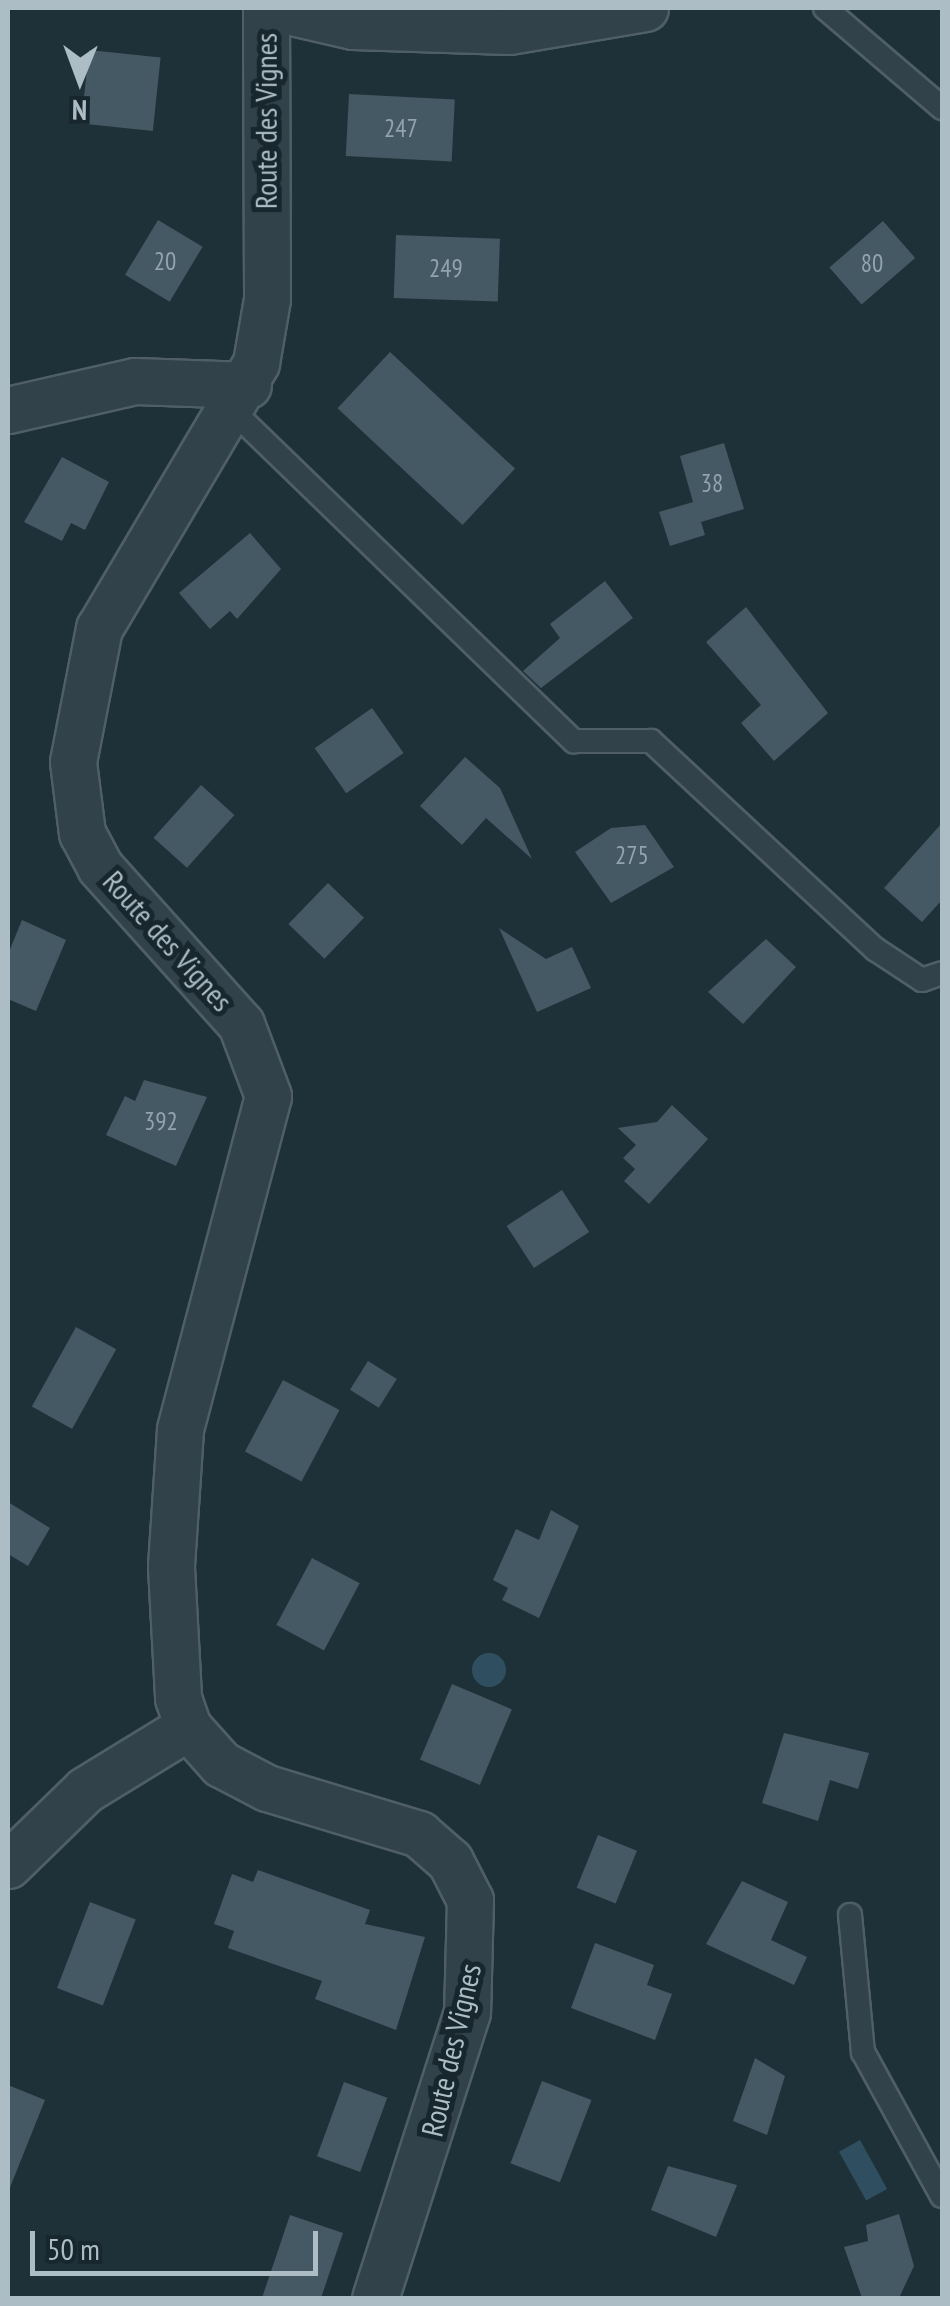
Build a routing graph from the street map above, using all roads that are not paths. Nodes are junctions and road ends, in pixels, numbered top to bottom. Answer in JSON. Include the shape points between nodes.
{"nodes":[{"id":1,"x":266,"y":8,"type":"edge"},
{"id":2,"x":276,"y":8,"type":"edge"},
{"id":3,"x":644,"y":8,"type":"edge"},
{"id":4,"x":825,"y":8,"type":"edge"},
{"id":5,"x":942,"y":108,"type":"edge"},
{"id":6,"x":241,"y":399,"type":"junction"},
{"id":7,"x":8,"y":410,"type":"edge"},
{"id":8,"x":942,"y":974,"type":"edge"},
{"id":9,"x":188,"y":1727,"type":"junction"},
{"id":10,"x":8,"y":1865,"type":"edge"},
{"id":11,"x":850,"y":1915,"type":"dead end"},
{"id":12,"x":942,"y":2196,"type":"edge"},
{"id":13,"x":375,"y":2298,"type":"edge"}],
"edges":[{"from":1,"to":6,"type":"street","name":"Route des Vignes","via":[[266,299]]},
{"from":2,"to":3,"type":"street","via":[[343,24],[509,31]]},
{"from":4,"to":5,"type":"lane"},
{"from":6,"to":7,"type":"street","via":[[136,380]]},
{"from":6,"to":8,"type":"lane","via":[[574,741],[651,741],[874,949],[922,980]]},
{"from":6,"to":9,"type":"street","name":"Route des Vignes","via":[[98,628],[73,762],[82,833],[100,867],[240,1024],[268,1096],[180,1430],[172,1650]]},
{"from":9,"to":10,"type":"street","via":[[86,1790]]},
{"from":9,"to":13,"type":"street","name":"Route des Vignes","via":[[244,1778],[419,1834],[450,1861],[470,1900],[466,2012]]},
{"from":11,"to":12,"type":"lane","via":[[863,2052]]}]}
